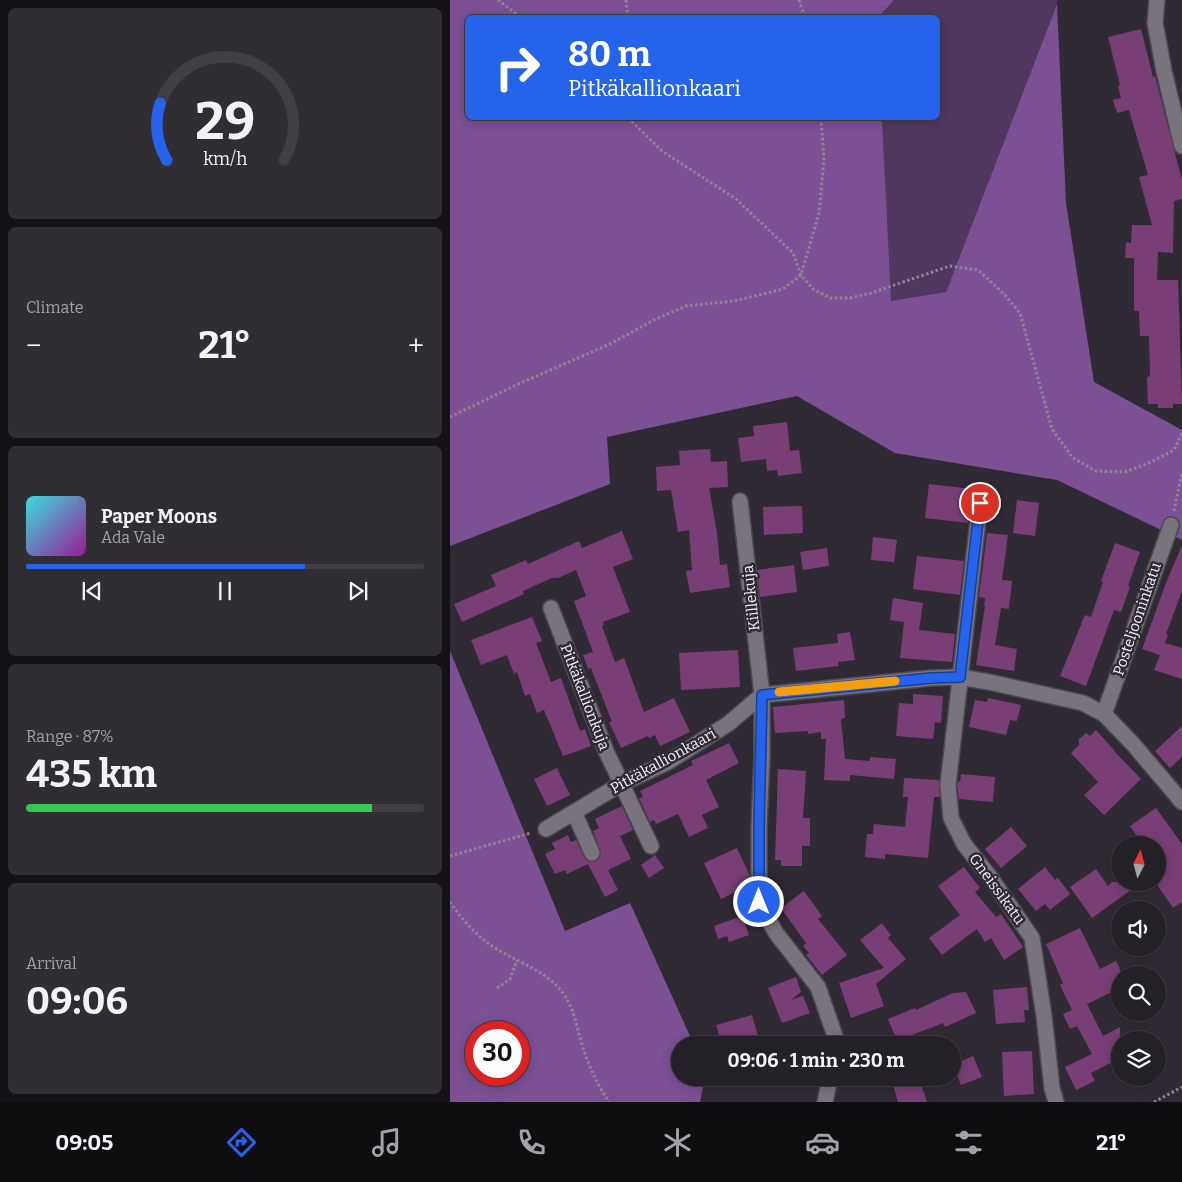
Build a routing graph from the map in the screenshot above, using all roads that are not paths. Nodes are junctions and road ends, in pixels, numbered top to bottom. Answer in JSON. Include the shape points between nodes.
{"nodes":[{"id":1,"x":1157,"y":0,"type":"edge"},
{"id":2,"x":1182,"y":146,"type":"edge"},
{"id":3,"x":740,"y":501,"type":"dead end"},
{"id":4,"x":980,"y":503,"type":"dead end"},
{"id":5,"x":1171,"y":525,"type":"road end"},
{"id":6,"x":551,"y":608,"type":"dead end"},
{"id":7,"x":960,"y":677,"type":"junction"},
{"id":8,"x":762,"y":695,"type":"junction"},
{"id":9,"x":1104,"y":714,"type":"junction"},
{"id":10,"x":621,"y":784,"type":"junction"},
{"id":11,"x":1182,"y":802,"type":"edge"},
{"id":12,"x":574,"y":812,"type":"junction"},
{"id":13,"x":546,"y":829,"type":"road end"},
{"id":14,"x":651,"y":846,"type":"dead end"},
{"id":15,"x":592,"y":853,"type":"dead end"},
{"id":16,"x":835,"y":1036,"type":"edge"},
{"id":17,"x":828,"y":1086,"type":"edge"},
{"id":18,"x":825,"y":1102,"type":"edge"},
{"id":19,"x":1056,"y":1102,"type":"edge"}],
"edges":[{"from":1,"to":2,"type":"street","via":[[1160,52]]},
{"from":3,"to":8,"type":"street","name":"Kiillekuja"},
{"from":4,"to":7,"type":"street","name":"Gneissikatu"},
{"from":5,"to":9,"type":"street","name":"Posteljooninkatu"},
{"from":6,"to":10,"type":"street","name":"Pitkäkallionkuja","via":[[587,706]]},
{"from":7,"to":8,"type":"street"},
{"from":7,"to":9,"type":"street","via":[[1083,703]]},
{"from":7,"to":19,"type":"street","name":"Gneissikatu","via":[[948,786],[951,818],[964,844],[1032,938]]},
{"from":8,"to":10,"type":"street","name":"Pitkäkallionkaari","via":[[720,729],[668,762]]},
{"from":8,"to":16,"type":"street","name":"Kiillekuja","via":[[759,902],[776,933],[818,987]]},
{"from":9,"to":11,"type":"street"},
{"from":10,"to":12,"type":"street","name":"Pitkäkallionkaari"},
{"from":10,"to":14,"type":"street","name":"Pitkäkallionkuja"},
{"from":12,"to":13,"type":"street","name":"Pitkäkallionkaari"},
{"from":12,"to":15,"type":"street"},
{"from":17,"to":18,"type":"street"}]}
